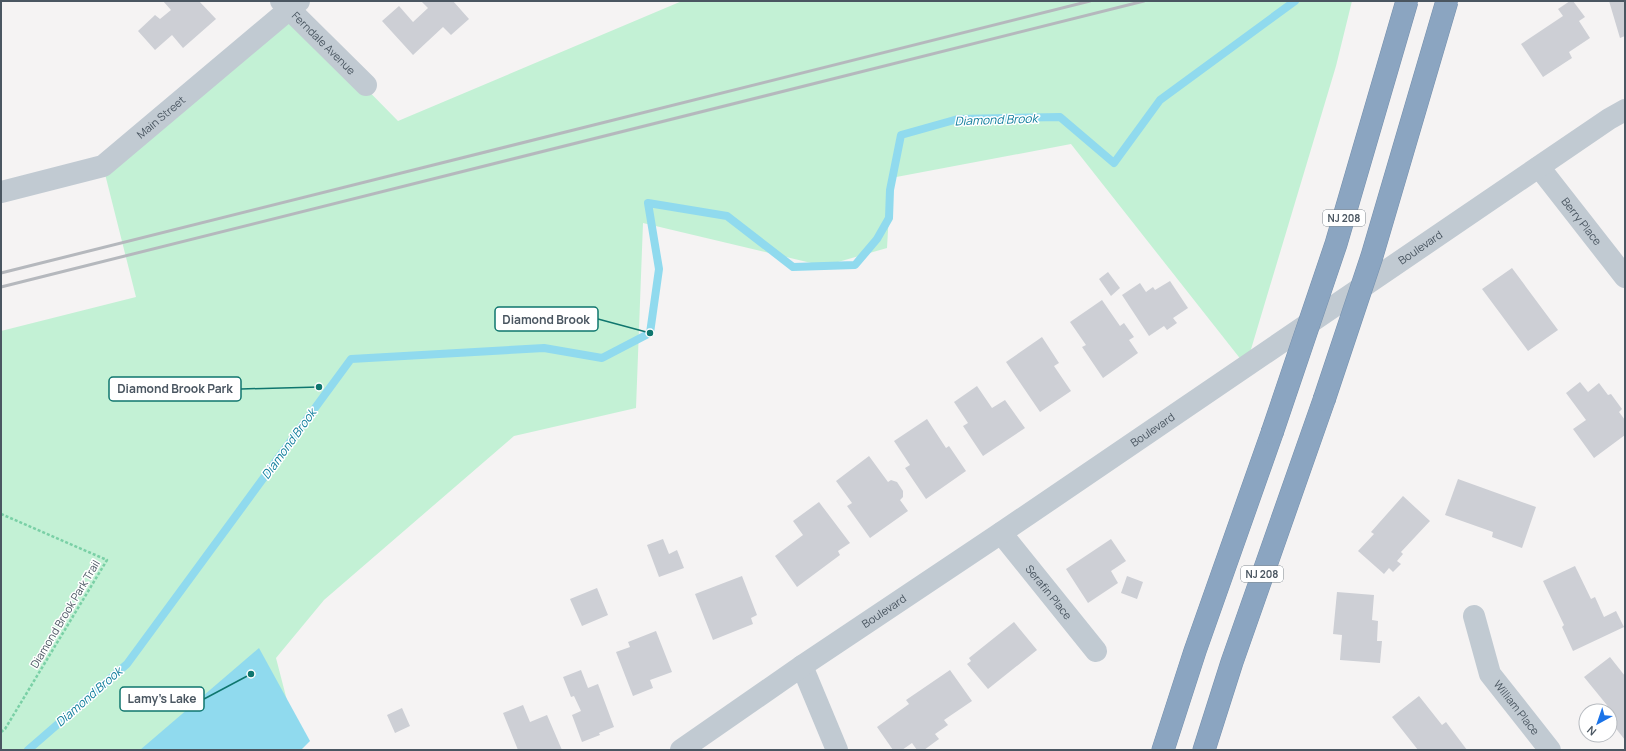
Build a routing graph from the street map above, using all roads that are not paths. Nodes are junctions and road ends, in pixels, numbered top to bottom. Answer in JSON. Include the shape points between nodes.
{"nodes":[{"id":1,"x":1407,"y":1,"type":"edge"},
{"id":2,"x":1447,"y":1,"type":"edge"},
{"id":3,"x":290,"y":4,"type":"edge"},
{"id":4,"x":366,"y":85,"type":"dead end"},
{"id":5,"x":1625,"y":110,"type":"edge"},
{"id":6,"x":1539,"y":167,"type":"junction"},
{"id":7,"x":1,"y":192,"type":"edge"},
{"id":8,"x":1625,"y":277,"type":"edge"},
{"id":9,"x":1001,"y":534,"type":"junction"},
{"id":10,"x":1474,"y":616,"type":"dead end"},
{"id":11,"x":1096,"y":651,"type":"dead end"},
{"id":12,"x":802,"y":666,"type":"junction"},
{"id":13,"x":681,"y":750,"type":"edge"},
{"id":14,"x":836,"y":750,"type":"edge"},
{"id":15,"x":1163,"y":750,"type":"edge"},
{"id":16,"x":1204,"y":750,"type":"edge"},
{"id":17,"x":1550,"y":750,"type":"edge"}],
"edges":[{"from":1,"to":15,"type":"highway","number":"NJ 208","bridge":true,"via":[[1336,244]]},
{"from":2,"to":16,"type":"highway","number":"NJ 208","bridge":true,"via":[[1372,256],[1234,655]]},
{"from":3,"to":4,"type":"street","name":"Ferndale Avenue"},
{"from":3,"to":7,"type":"street","name":"Main Street","via":[[103,166]]},
{"from":5,"to":6,"type":"street","name":"Boulevard"},
{"from":6,"to":8,"type":"street","name":"Berry Place"},
{"from":6,"to":9,"type":"street","name":"Boulevard"},
{"from":9,"to":11,"type":"street","name":"Serafin Place"},
{"from":9,"to":12,"type":"street","name":"Boulevard"},
{"from":10,"to":17,"type":"street","name":"William Place","via":[[1490,674]]},
{"from":12,"to":13,"type":"street","name":"Boulevard"},
{"from":12,"to":14,"type":"street"}]}
